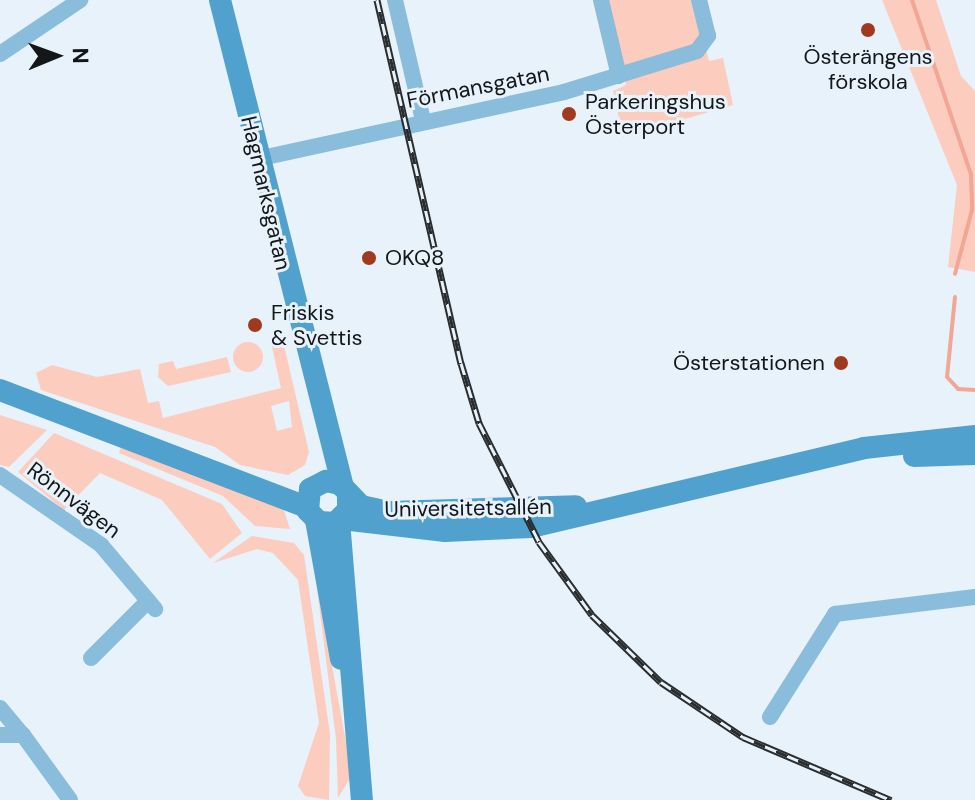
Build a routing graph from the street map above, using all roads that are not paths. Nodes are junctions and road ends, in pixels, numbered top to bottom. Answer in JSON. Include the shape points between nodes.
{"nodes":[{"id":1,"x":80,"y":0,"type":"edge"},
{"id":2,"x":220,"y":0,"type":"edge"},
{"id":3,"x":395,"y":0,"type":"edge"},
{"id":4,"x":601,"y":0,"type":"edge"},
{"id":5,"x":699,"y":0,"type":"edge"},
{"id":6,"x":0,"y":54,"type":"edge"},
{"id":7,"x":619,"y":76,"type":"junction"},
{"id":8,"x":423,"y":120,"type":"junction"},
{"id":9,"x":257,"y":159,"type":"junction"},
{"id":10,"x":0,"y":390,"type":"edge"},
{"id":11,"x":325,"y":431,"type":"junction"},
{"id":12,"x":975,"y":436,"type":"edge"},
{"id":13,"x":975,"y":454,"type":"edge"},
{"id":14,"x":754,"y":474,"type":"junction"},
{"id":15,"x":0,"y":475,"type":"edge"},
{"id":16,"x":345,"y":490,"type":"junction"},
{"id":17,"x":312,"y":500,"type":"junction"},
{"id":18,"x":594,"y":507,"type":"junction"},
{"id":19,"x":340,"y":520,"type":"junction"},
{"id":20,"x":975,"y":597,"type":"edge"},
{"id":21,"x":91,"y":658,"type":"dead end"},
{"id":22,"x":347,"y":671,"type":"junction"},
{"id":23,"x":0,"y":708,"type":"edge"},
{"id":24,"x":770,"y":717,"type":"dead end"},
{"id":25,"x":0,"y":735,"type":"edge"},
{"id":26,"x":23,"y":735,"type":"junction"},
{"id":27,"x":70,"y":800,"type":"edge"},
{"id":28,"x":362,"y":800,"type":"edge"}],
"edges":[{"from":1,"to":6,"type":"street"},
{"from":2,"to":9,"type":"street","name":"Hagmarksgatan"},
{"from":3,"to":8,"type":"street"},
{"from":4,"to":7,"type":"street"},
{"from":5,"to":7,"type":"street","name":"Förmansgatan","via":[[708,29],[704,47]]},
{"from":7,"to":8,"type":"street","name":"Förmansgatan"},
{"from":8,"to":9,"type":"street","name":"Förmansgatan"},
{"from":9,"to":11,"type":"street","name":"Hagmarksgatan"},
{"from":10,"to":17,"type":"street"},
{"from":11,"to":16,"type":"street","name":"Hagmarksgatan"},
{"from":11,"to":17,"type":"street","name":"Hagmarksgatan","via":[[324,472]]},
{"from":12,"to":14,"type":"street","name":"Universitetsallén","via":[[864,448]]},
{"from":13,"to":14,"type":"street","name":"Universitetsallén"},
{"from":14,"to":18,"type":"street","name":"Universitetsallén"},
{"from":15,"to":21,"type":"street","name":"Rönnvägen","via":[[101,545],[152,605]]},
{"from":16,"to":17,"type":"street"},
{"from":16,"to":18,"type":"street","name":"Universitetsallén","via":[[361,506],[390,512]]},
{"from":16,"to":19,"type":"street"},
{"from":17,"to":19,"type":"street","name":"Universitetsallén"},
{"from":17,"to":22,"type":"street"},
{"from":18,"to":19,"type":"street","name":"Universitetsallén","via":[[502,530],[417,530]]},
{"from":19,"to":22,"type":"street"},
{"from":20,"to":24,"type":"street","via":[[835,614]]},
{"from":22,"to":28,"type":"street"},
{"from":23,"to":26,"type":"street"},
{"from":25,"to":26,"type":"street"},
{"from":26,"to":27,"type":"street"}]}
